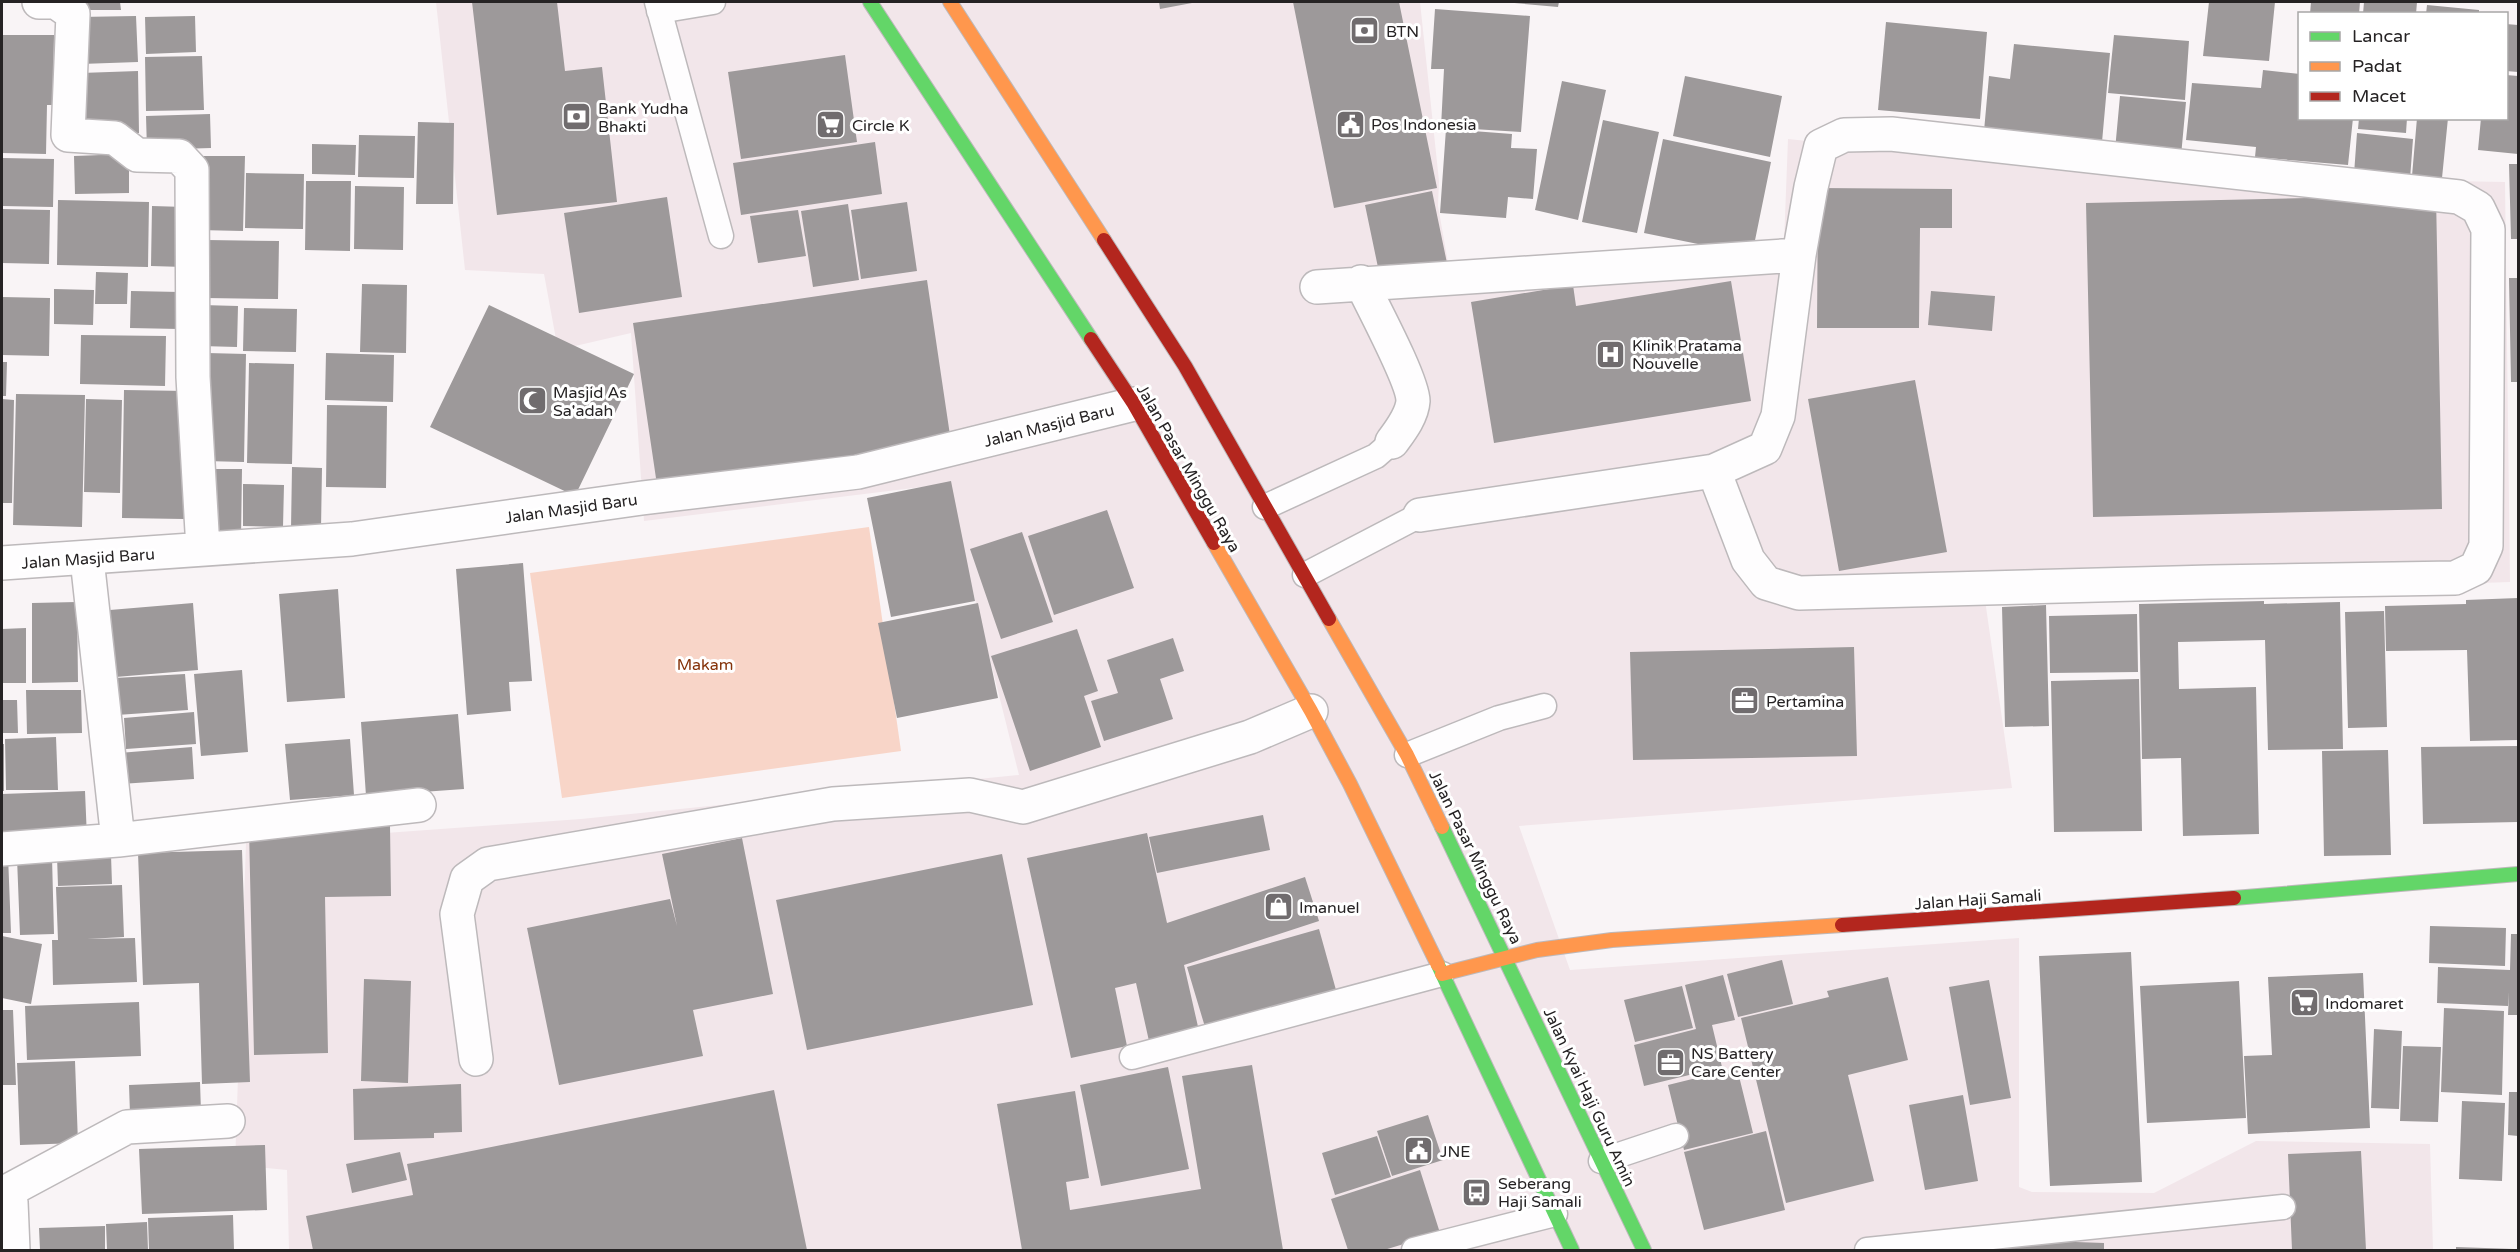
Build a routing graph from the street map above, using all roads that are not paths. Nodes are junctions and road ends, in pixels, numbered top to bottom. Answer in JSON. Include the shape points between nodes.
{"nodes":[{"id":1,"x":39,"y":2,"type":"edge"},
{"id":2,"x":713,"y":2,"type":"edge"},
{"id":3,"x":870,"y":2,"type":"edge"},
{"id":4,"x":950,"y":2,"type":"edge"},
{"id":5,"x":658,"y":6,"type":"edge"},
{"id":6,"x":721,"y":236,"type":"dead end"},
{"id":7,"x":1799,"y":255,"type":"junction"},
{"id":8,"x":1361,"y":282,"type":"junction"},
{"id":9,"x":1317,"y":287,"type":"dead end"},
{"id":10,"x":1134,"y":404,"type":"junction"},
{"id":11,"x":1384,"y":449,"type":"joint"},
{"id":12,"x":1714,"y":471,"type":"junction"},
{"id":13,"x":1265,"y":507,"type":"junction"},
{"id":14,"x":1411,"y":519,"type":"joint"},
{"id":15,"x":203,"y":549,"type":"junction"},
{"id":16,"x":87,"y":559,"type":"junction"},
{"id":17,"x":2,"y":563,"type":"edge"},
{"id":18,"x":1305,"y":575,"type":"junction"},
{"id":19,"x":1544,"y":706,"type":"dead end"},
{"id":20,"x":1311,"y":711,"type":"junction"},
{"id":21,"x":1407,"y":755,"type":"junction"},
{"id":22,"x":418,"y":805,"type":"dead end"},
{"id":23,"x":118,"y":840,"type":"junction"},
{"id":24,"x":2,"y":849,"type":"edge"},
{"id":25,"x":2518,"y":874,"type":"edge"},
{"id":26,"x":1506,"y":958,"type":"junction"},
{"id":27,"x":1442,"y":974,"type":"junction"},
{"id":28,"x":1132,"y":1056,"type":"dead end"},
{"id":29,"x":476,"y":1059,"type":"dead end"},
{"id":30,"x":228,"y":1121,"type":"dead end"},
{"id":31,"x":1666,"y":1139,"type":"dead end"},
{"id":32,"x":1607,"y":1159,"type":"junction"},
{"id":33,"x":3,"y":1193,"type":"edge"},
{"id":34,"x":2283,"y":1207,"type":"dead end"},
{"id":35,"x":1555,"y":1214,"type":"junction"},
{"id":36,"x":13,"y":1251,"type":"edge"},
{"id":37,"x":1414,"y":1251,"type":"edge"},
{"id":38,"x":1572,"y":1251,"type":"edge"},
{"id":39,"x":1644,"y":1251,"type":"edge"},
{"id":40,"x":1867,"y":1251,"type":"edge"}],
"edges":[{"from":1,"to":15,"type":"street","via":[[56,2],[73,14],[68,135],[115,138],[137,155],[179,156],[192,170],[193,377]]},
{"from":2,"to":5,"type":"lane"},
{"from":3,"to":10,"type":"main road","name":"Jalan Pasar Minggu Raya"},
{"from":4,"to":13,"type":"main road","name":"Jalan Pasar Minggu Raya","via":[[1185,366]]},
{"from":5,"to":6,"type":"lane"},
{"from":7,"to":8,"type":"street"},
{"from":7,"to":12,"type":"street","via":[[1778,416],[1765,448]]},
{"from":7,"to":12,"type":"street","via":[[1821,146],[1844,135],[1891,134],[2459,196],[2478,208],[2488,228],[2486,546],[2476,568],[2455,579],[1799,593],[1766,583],[1748,560]]},
{"from":8,"to":9,"type":"street"},
{"from":8,"to":11,"type":"street","via":[[1413,402],[1408,418]]},
{"from":10,"to":15,"type":"street","name":"Jalan Masjid Baru","via":[[858,472],[352,539]]},
{"from":10,"to":20,"type":"main road","name":"Jalan Pasar Minggu Raya"},
{"from":11,"to":13,"type":"lane"},
{"from":12,"to":14,"type":"street"},
{"from":13,"to":18,"type":"main road","name":"Jalan Pasar Minggu Raya"},
{"from":14,"to":18,"type":"lane"},
{"from":15,"to":16,"type":"street","name":"Jalan Masjid Baru"},
{"from":16,"to":17,"type":"street","name":"Jalan Masjid Baru"},
{"from":16,"to":23,"type":"street"},
{"from":18,"to":21,"type":"main road","name":"Jalan Pasar Minggu Raya"},
{"from":19,"to":21,"type":"lane","via":[[1499,718]]},
{"from":20,"to":27,"type":"main road","name":"Jalan Pasar Minggu Raya"},
{"from":20,"to":29,"type":"street","via":[[1250,737],[1023,807],[970,795],[833,804],[488,864],[467,879],[457,914]]},
{"from":21,"to":26,"type":"main road","name":"Jalan Pasar Minggu Raya"},
{"from":22,"to":23,"type":"street"},
{"from":23,"to":24,"type":"street"},
{"from":25,"to":26,"type":"main road","name":"Jalan Haji Samali","via":[[2197,901],[1612,940]]},
{"from":26,"to":27,"type":"main road","name":"Jalan Haji Samali"},
{"from":26,"to":32,"type":"main road","name":"Jalan Kyai Haji Guru Amin"},
{"from":27,"to":28,"type":"lane"},
{"from":27,"to":35,"type":"main road"},
{"from":30,"to":33,"type":"street","via":[[127,1127]]},
{"from":31,"to":32,"type":"lane"},
{"from":32,"to":39,"type":"main road","name":"Jalan Kyai Haji Guru Amin"},
{"from":33,"to":36,"type":"street","via":[[11,1202]]},
{"from":34,"to":40,"type":"lane"},
{"from":35,"to":37,"type":"lane"},
{"from":35,"to":38,"type":"main road"}]}
